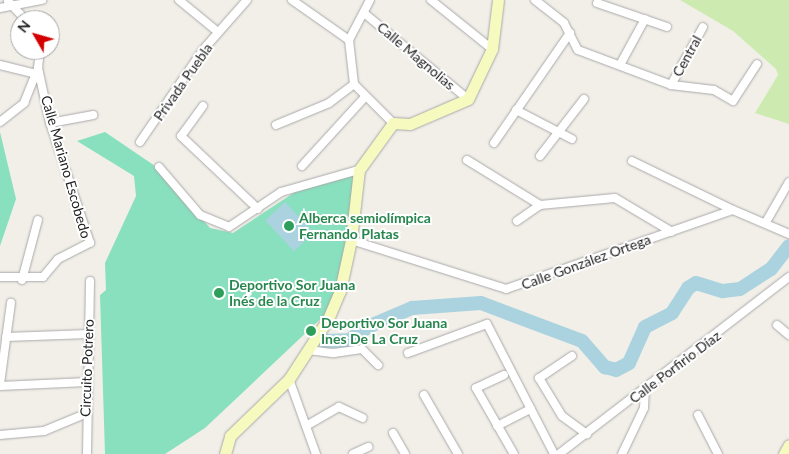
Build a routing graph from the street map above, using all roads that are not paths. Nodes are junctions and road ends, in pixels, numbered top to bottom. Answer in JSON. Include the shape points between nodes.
{"nodes":[{"id":1,"x":42,"y":0,"type":"edge"},
{"id":2,"x":179,"y":0,"type":"edge"},
{"id":3,"x":247,"y":0,"type":"edge"},
{"id":4,"x":292,"y":0,"type":"edge"},
{"id":5,"x":370,"y":0,"type":"edge"},
{"id":6,"x":431,"y":0,"type":"edge"},
{"id":7,"x":498,"y":0,"type":"edge"},
{"id":8,"x":535,"y":0,"type":"edge"},
{"id":9,"x":597,"y":3,"type":"dead end"},
{"id":10,"x":5,"y":4,"type":"edge"},
{"id":11,"x":364,"y":13,"type":"junction"},
{"id":12,"x":645,"y":19,"type":"junction"},
{"id":13,"x":667,"y":27,"type":"dead end"},
{"id":14,"x":703,"y":27,"type":"dead end"},
{"id":15,"x":218,"y":32,"type":"junction"},
{"id":16,"x":570,"y":33,"type":"junction"},
{"id":17,"x":349,"y":40,"type":"junction"},
{"id":18,"x":492,"y":49,"type":"junction"},
{"id":19,"x":39,"y":60,"type":"edge"},
{"id":20,"x":621,"y":63,"type":"junction"},
{"id":21,"x":757,"y":64,"type":"dead end"},
{"id":22,"x":0,"y":65,"type":"edge"},
{"id":23,"x":37,"y":71,"type":"junction"},
{"id":24,"x":354,"y":84,"type":"junction"},
{"id":25,"x":671,"y":85,"type":"junction"},
{"id":26,"x":364,"y":98,"type":"junction"},
{"id":27,"x":468,"y":99,"type":"junction"},
{"id":28,"x":584,"y":99,"type":"dead end"},
{"id":29,"x":203,"y":106,"type":"dead end"},
{"id":30,"x":516,"y":110,"type":"junction"},
{"id":31,"x":93,"y":115,"type":"dead end"},
{"id":32,"x":0,"y":122,"type":"edge"},
{"id":33,"x":50,"y":123,"type":"junction"},
{"id":34,"x":393,"y":123,"type":"junction"},
{"id":35,"x":276,"y":125,"type":"dead end"},
{"id":36,"x":556,"y":132,"type":"junction"},
{"id":37,"x":572,"y":139,"type":"dead end"},
{"id":38,"x":140,"y":142,"type":"dead end"},
{"id":39,"x":494,"y":142,"type":"dead end"},
{"id":40,"x":540,"y":156,"type":"dead end"},
{"id":41,"x":467,"y":160,"type":"dead end"},
{"id":42,"x":632,"y":161,"type":"dead end"},
{"id":43,"x":302,"y":166,"type":"dead end"},
{"id":44,"x":159,"y":167,"type":"dead end"},
{"id":45,"x":359,"y":170,"type":"junction"},
{"id":46,"x":789,"y":182,"type":"edge"},
{"id":47,"x":540,"y":204,"type":"junction"},
{"id":48,"x":258,"y":209,"type":"junction"},
{"id":49,"x":733,"y":210,"type":"junction"},
{"id":50,"x":38,"y":220,"type":"dead end"},
{"id":51,"x":517,"y":220,"type":"dead end"},
{"id":52,"x":766,"y":222,"type":"junction"},
{"id":53,"x":672,"y":232,"type":"junction"},
{"id":54,"x":789,"y":234,"type":"edge"},
{"id":55,"x":351,"y":240,"type":"junction"},
{"id":56,"x":0,"y":276,"type":"edge"},
{"id":57,"x":789,"y":277,"type":"edge"},
{"id":58,"x":22,"y":280,"type":"junction"},
{"id":59,"x":90,"y":281,"type":"dead end"},
{"id":60,"x":11,"y":303,"type":"dead end"},
{"id":61,"x":777,"y":325,"type":"dead end"},
{"id":62,"x":89,"y":334,"type":"junction"},
{"id":63,"x":789,"y":335,"type":"edge"},
{"id":64,"x":6,"y":337,"type":"junction"},
{"id":65,"x":308,"y":350,"type":"junction"},
{"id":66,"x":408,"y":353,"type":"dead end"},
{"id":67,"x":572,"y":356,"type":"dead end"},
{"id":68,"x":378,"y":365,"type":"dead end"},
{"id":69,"x":504,"y":375,"type":"dead end"},
{"id":70,"x":289,"y":379,"type":"junction"},
{"id":71,"x":87,"y":382,"type":"junction"},
{"id":72,"x":0,"y":385,"type":"edge"},
{"id":73,"x":645,"y":390,"type":"junction"},
{"id":74,"x":424,"y":395,"type":"dead end"},
{"id":75,"x":531,"y":409,"type":"junction"},
{"id":76,"x":85,"y":414,"type":"junction"},
{"id":77,"x":698,"y":415,"type":"dead end"},
{"id":78,"x":363,"y":418,"type":"dead end"},
{"id":79,"x":306,"y":426,"type":"junction"},
{"id":80,"x":497,"y":426,"type":"junction"},
{"id":81,"x":393,"y":433,"type":"dead end"},
{"id":82,"x":586,"y":434,"type":"junction"},
{"id":83,"x":0,"y":435,"type":"edge"},
{"id":84,"x":789,"y":445,"type":"edge"},
{"id":85,"x":368,"y":447,"type":"dead end"},
{"id":86,"x":87,"y":454,"type":"edge"},
{"id":87,"x":225,"y":454,"type":"edge"},
{"id":88,"x":316,"y":454,"type":"edge"},
{"id":89,"x":353,"y":454,"type":"edge"},
{"id":90,"x":405,"y":454,"type":"edge"},
{"id":91,"x":458,"y":454,"type":"edge"},
{"id":92,"x":514,"y":454,"type":"edge"},
{"id":93,"x":554,"y":454,"type":"edge"},
{"id":94,"x":559,"y":454,"type":"edge"},
{"id":95,"x":622,"y":454,"type":"edge"},
{"id":96,"x":718,"y":454,"type":"edge"},
{"id":97,"x":784,"y":454,"type":"edge"}],
"edges":[{"from":1,"to":10,"type":"street"},
{"from":2,"to":15,"type":"street"},
{"from":3,"to":15,"type":"street","name":"Privada Puebla"},
{"from":4,"to":17,"type":"street"},
{"from":5,"to":11,"type":"street"},
{"from":6,"to":18,"type":"street"},
{"from":7,"to":18,"type":"street"},
{"from":8,"to":16,"type":"street"},
{"from":9,"to":12,"type":"street"},
{"from":11,"to":17,"type":"street"},
{"from":11,"to":27,"type":"street","name":"Calle Magnolias"},
{"from":12,"to":13,"type":"street"},
{"from":12,"to":20,"type":"street"},
{"from":14,"to":25,"type":"street","name":"Central"},
{"from":15,"to":38,"type":"street","name":"Privada Puebla"},
{"from":16,"to":20,"type":"street","via":[[578,50]]},
{"from":16,"to":30,"type":"street"},
{"from":17,"to":24,"type":"street"},
{"from":18,"to":27,"type":"street"},
{"from":19,"to":23,"type":"street","name":"Calle Mariano Escobedo"},
{"from":20,"to":25,"type":"street"},
{"from":21,"to":25,"type":"street","via":[[733,101],[707,88]]},
{"from":22,"to":23,"type":"street"},
{"from":23,"to":32,"type":"street","via":[[24,103]]},
{"from":23,"to":33,"type":"street","name":"Calle Mariano Escobedo"},
{"from":24,"to":26,"type":"street"},
{"from":24,"to":35,"type":"street","via":[[329,103]]},
{"from":26,"to":34,"type":"street"},
{"from":26,"to":43,"type":"street"},
{"from":27,"to":34,"type":"street","via":[[410,124]]},
{"from":28,"to":36,"type":"street"},
{"from":29,"to":48,"type":"street","via":[[181,136]]},
{"from":30,"to":36,"type":"street"},
{"from":30,"to":39,"type":"street"},
{"from":31,"to":33,"type":"street"},
{"from":33,"to":58,"type":"street","name":"Calle Mariano Escobedo","via":[[90,243],[58,260],[43,277]]},
{"from":34,"to":45,"type":"street"},
{"from":36,"to":37,"type":"street"},
{"from":36,"to":40,"type":"street"},
{"from":41,"to":47,"type":"street"},
{"from":42,"to":49,"type":"street"},
{"from":44,"to":48,"type":"street","via":[[200,215],[221,226],[239,224]]},
{"from":45,"to":48,"type":"street","via":[[281,192]]},
{"from":45,"to":55,"type":"street"},
{"from":46,"to":52,"type":"street"},
{"from":47,"to":51,"type":"street"},
{"from":47,"to":53,"type":"street","via":[[614,198]]},
{"from":49,"to":52,"type":"street"},
{"from":49,"to":53,"type":"street","name":"Calle González Ortega"},
{"from":50,"to":58,"type":"street"},
{"from":52,"to":54,"type":"street"},
{"from":53,"to":55,"type":"street","name":"Calle González Ortega","via":[[506,289]]},
{"from":55,"to":65,"type":"street","via":[[340,291]]},
{"from":56,"to":58,"type":"street","name":"Calle Mariano Escobedo"},
{"from":57,"to":73,"type":"street","name":"Calle Porfirio Díaz"},
{"from":59,"to":62,"type":"street","name":"Circuito Potrero"},
{"from":60,"to":64,"type":"street"},
{"from":61,"to":63,"type":"street"},
{"from":62,"to":64,"type":"street"},
{"from":62,"to":71,"type":"street","name":"Circuito Potrero"},
{"from":64,"to":72,"type":"street"},
{"from":65,"to":68,"type":"street","via":[[334,353],[362,349]]},
{"from":65,"to":70,"type":"street"},
{"from":66,"to":75,"type":"street","via":[[487,324]]},
{"from":67,"to":82,"type":"street","via":[[539,378],[562,416]]},
{"from":69,"to":80,"type":"street","via":[[476,388]]},
{"from":70,"to":79,"type":"street"},
{"from":70,"to":87,"type":"street","via":[[240,423]]},
{"from":71,"to":72,"type":"street"},
{"from":71,"to":76,"type":"street","name":"Circuito Potrero"},
{"from":73,"to":82,"type":"street","name":"Calle Porfirio Díaz"},
{"from":73,"to":95,"type":"street","via":[[644,408]]},
{"from":74,"to":91,"type":"street"},
{"from":75,"to":80,"type":"street"},
{"from":75,"to":93,"type":"street"},
{"from":76,"to":83,"type":"street","via":[[44,431]]},
{"from":76,"to":86,"type":"street","name":"Circuito Potrero"},
{"from":77,"to":96,"type":"street"},
{"from":78,"to":79,"type":"street","via":[[339,407]]},
{"from":79,"to":88,"type":"street"},
{"from":80,"to":92,"type":"street"},
{"from":81,"to":90,"type":"street"},
{"from":82,"to":94,"type":"street","name":"Calle Porfirio Díaz"},
{"from":84,"to":97,"type":"street"},
{"from":85,"to":89,"type":"street"}]}
